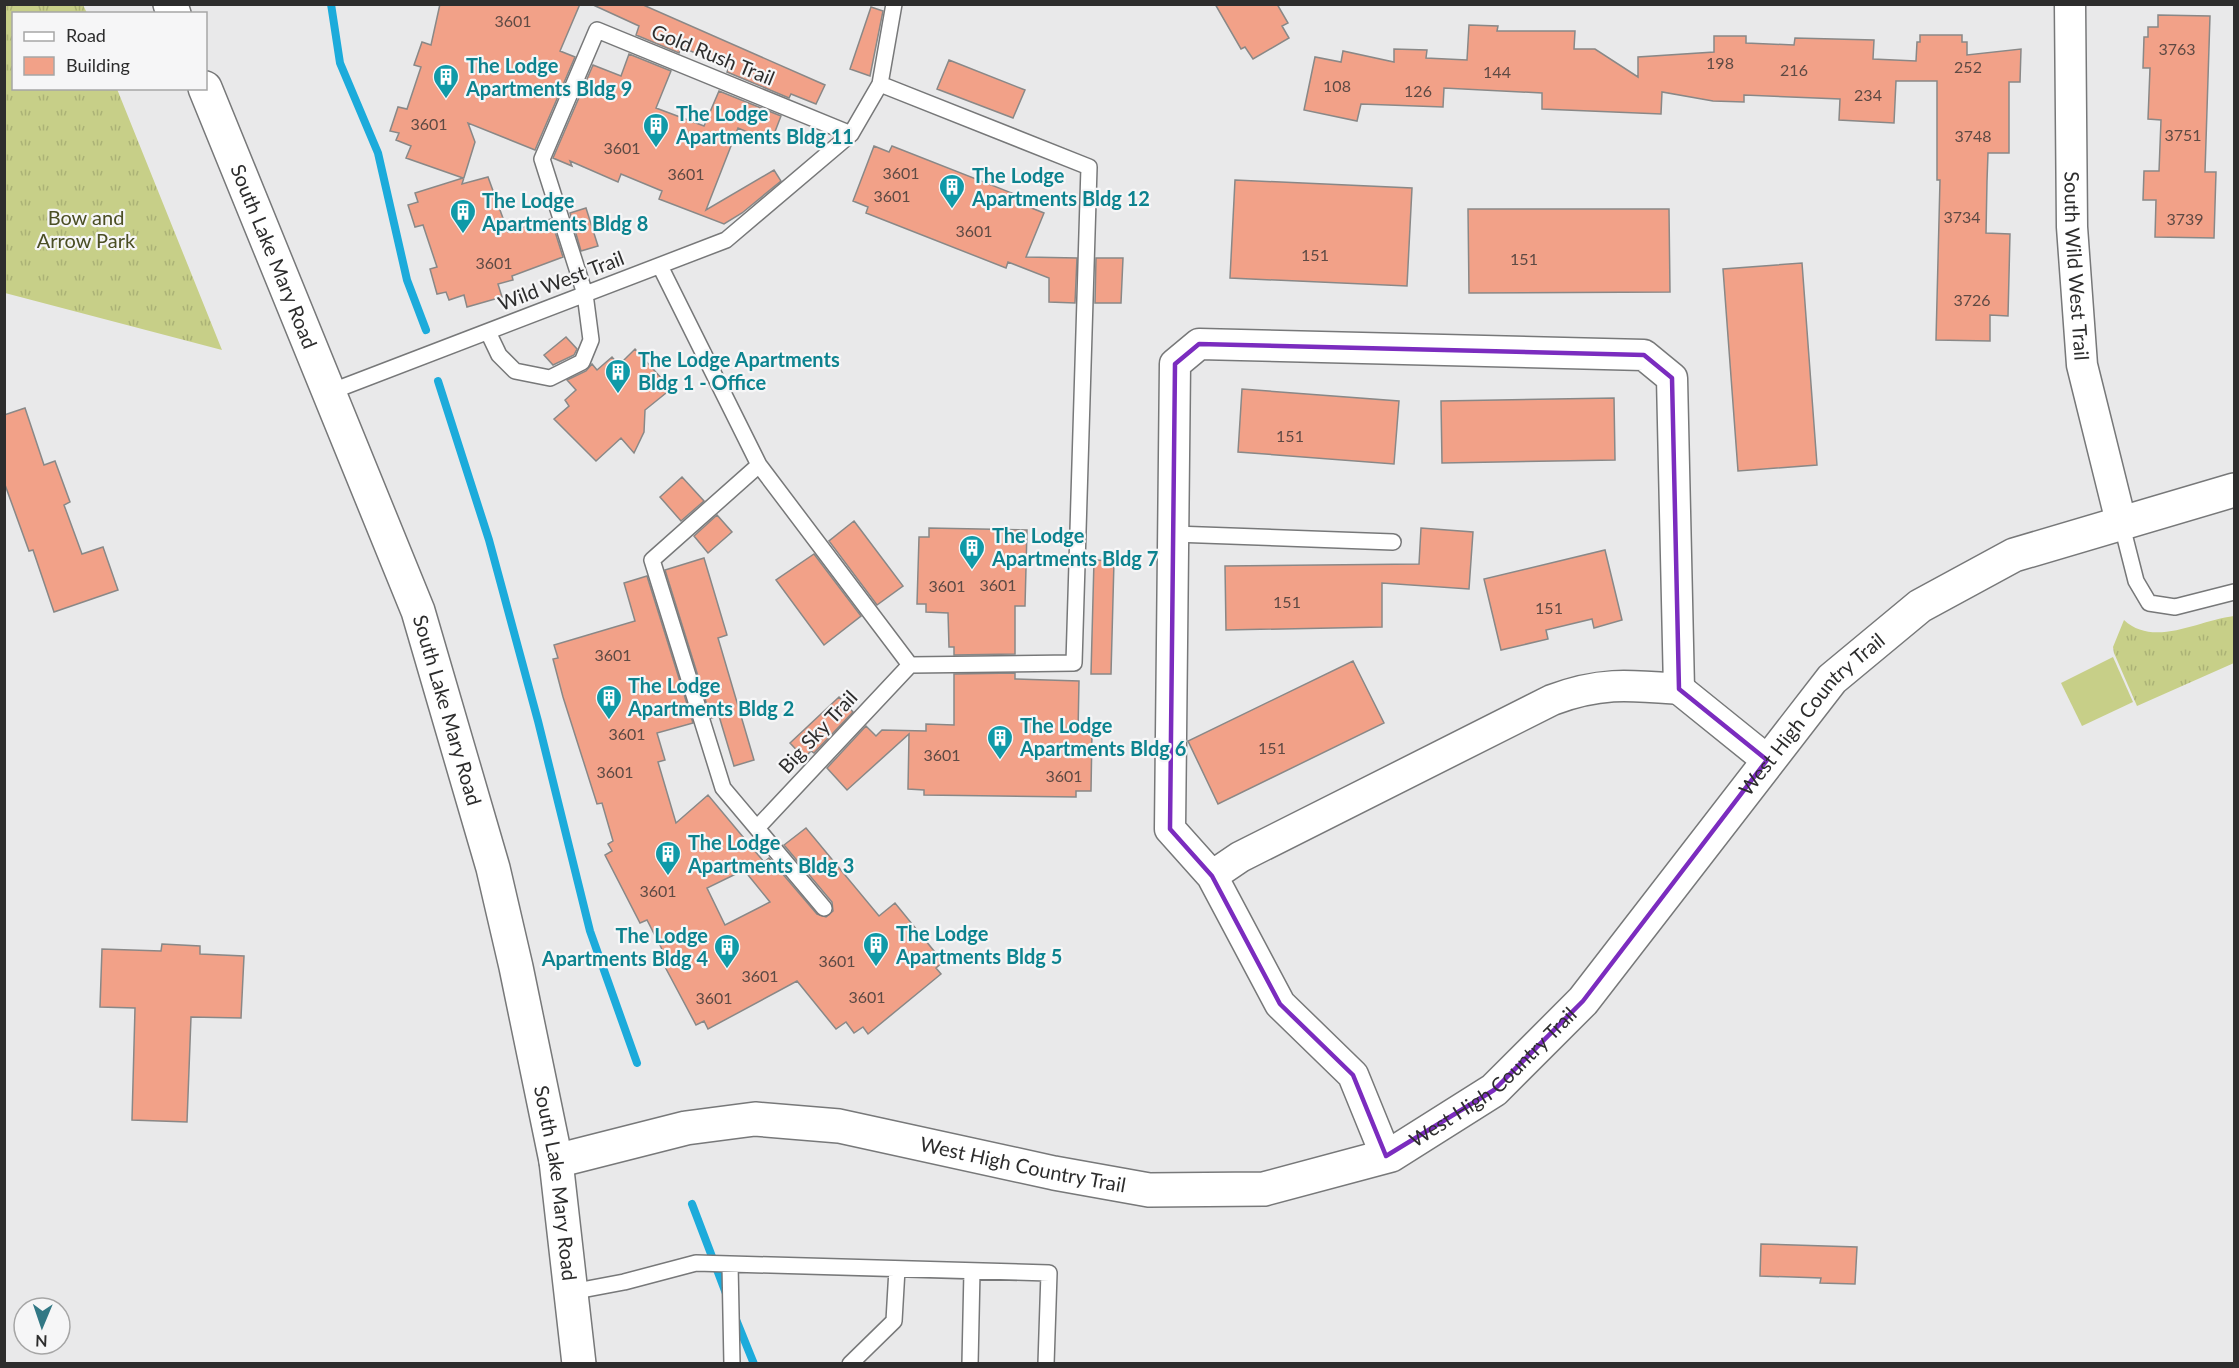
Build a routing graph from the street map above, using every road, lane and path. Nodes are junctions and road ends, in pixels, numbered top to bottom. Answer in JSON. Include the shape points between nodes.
{"nodes":[{"id":1,"x":894,"y":4,"type":"edge"},
{"id":2,"x":2070,"y":4,"type":"edge"},
{"id":3,"x":880,"y":84,"type":"junction"},
{"id":4,"x":206,"y":90,"type":"edge"},
{"id":5,"x":851,"y":134,"type":"junction"},
{"id":6,"x":660,"y":266,"type":"junction"},
{"id":7,"x":585,"y":294,"type":"junction"},
{"id":8,"x":488,"y":332,"type":"junction"},
{"id":9,"x":330,"y":392,"type":"junction"},
{"id":10,"x":759,"y":465,"type":"junction"},
{"id":11,"x":2235,"y":490,"type":"edge"},
{"id":12,"x":2121,"y":522,"type":"junction"},
{"id":13,"x":1174,"y":534,"type":"junction"},
{"id":14,"x":1393,"y":542,"type":"dead end"},
{"id":15,"x":2235,"y":592,"type":"edge"},
{"id":16,"x":910,"y":665,"type":"junction"},
{"id":17,"x":1679,"y":689,"type":"junction"},
{"id":18,"x":1767,"y":760,"type":"junction"},
{"id":19,"x":757,"y":828,"type":"junction"},
{"id":20,"x":1212,"y":876,"type":"junction"},
{"id":21,"x":824,"y":908,"type":"dead end"},
{"id":22,"x":1386,"y":1156,"type":"junction"},
{"id":23,"x":556,"y":1161,"type":"junction"},
{"id":24,"x":730,"y":1264,"type":"junction"},
{"id":25,"x":897,"y":1269,"type":"junction"},
{"id":26,"x":972,"y":1271,"type":"junction"},
{"id":27,"x":571,"y":1292,"type":"junction"},
{"id":28,"x":579,"y":1364,"type":"edge"},
{"id":29,"x":732,"y":1364,"type":"edge"},
{"id":30,"x":850,"y":1364,"type":"edge"},
{"id":31,"x":970,"y":1364,"type":"edge"},
{"id":32,"x":1046,"y":1364,"type":"edge"}],
"edges":[{"from":1,"to":3,"type":"lane","name":"Wild West Trail"},
{"from":2,"to":12,"type":"street","name":"South Wild West Trail","via":[[2072,227],[2082,365]]},
{"from":3,"to":5,"type":"lane","name":"Wild West Trail"},
{"from":3,"to":16,"type":"lane","via":[[1089,167],[1074,663]]},
{"from":4,"to":9,"type":"street","name":"South Lake Mary Road"},
{"from":5,"to":6,"type":"lane","name":"Wild West Trail","via":[[726,240]]},
{"from":5,"to":7,"type":"lane","name":"Gold Rush Trail","via":[[597,30],[542,159]]},
{"from":6,"to":7,"type":"lane","name":"Wild West Trail"},
{"from":6,"to":10,"type":"lane"},
{"from":7,"to":8,"type":"lane","name":"Wild West Trail"},
{"from":7,"to":8,"type":"lane","name":"Gold Rush Trail","via":[[591,340],[582,362],[550,378],[515,372],[499,355]]},
{"from":8,"to":9,"type":"lane","name":"Wild West Trail"},
{"from":9,"to":23,"type":"street","name":"South Lake Mary Road","via":[[424,634],[493,868]]},
{"from":10,"to":16,"type":"lane"},
{"from":10,"to":19,"type":"lane","via":[[652,560],[723,788]]},
{"from":11,"to":12,"type":"street","name":"West High Country Trail"},
{"from":12,"to":15,"type":"lane","via":[[2136,581],[2149,603],[2175,607]]},
{"from":12,"to":18,"type":"street","name":"West High Country Trail","via":[[2014,555],[1920,606],[1832,679]]},
{"from":13,"to":14,"type":"lane"},
{"from":13,"to":17,"type":"street","via":[[1175,364],[1199,344],[1644,355],[1672,378]]},
{"from":13,"to":20,"type":"street","via":[[1170,829]]},
{"from":16,"to":19,"type":"lane","name":"Big Sky Trail"},
{"from":17,"to":18,"type":"street"},
{"from":17,"to":20,"type":"street","via":[[1618,684],[1552,700],[1240,857]]},
{"from":18,"to":22,"type":"street","name":"West High Country Trail","via":[[1583,1001],[1494,1090]]},
{"from":19,"to":21,"type":"lane"},
{"from":20,"to":22,"type":"street","via":[[1280,1004],[1353,1075]]},
{"from":22,"to":23,"type":"street","name":"West High Country Trail","via":[[1264,1189],[1149,1190],[839,1126],[755,1119],[686,1128]]},
{"from":23,"to":27,"type":"street","name":"South Lake Mary Road"},
{"from":24,"to":25,"type":"lane"},
{"from":24,"to":27,"type":"lane","via":[[696,1263]]},
{"from":24,"to":29,"type":"lane"},
{"from":25,"to":26,"type":"lane"},
{"from":25,"to":30,"type":"lane","via":[[894,1321]]},
{"from":26,"to":31,"type":"lane"},
{"from":26,"to":32,"type":"lane","via":[[1048,1273]]},
{"from":27,"to":28,"type":"street","name":"South Lake Mary Road"}]}
